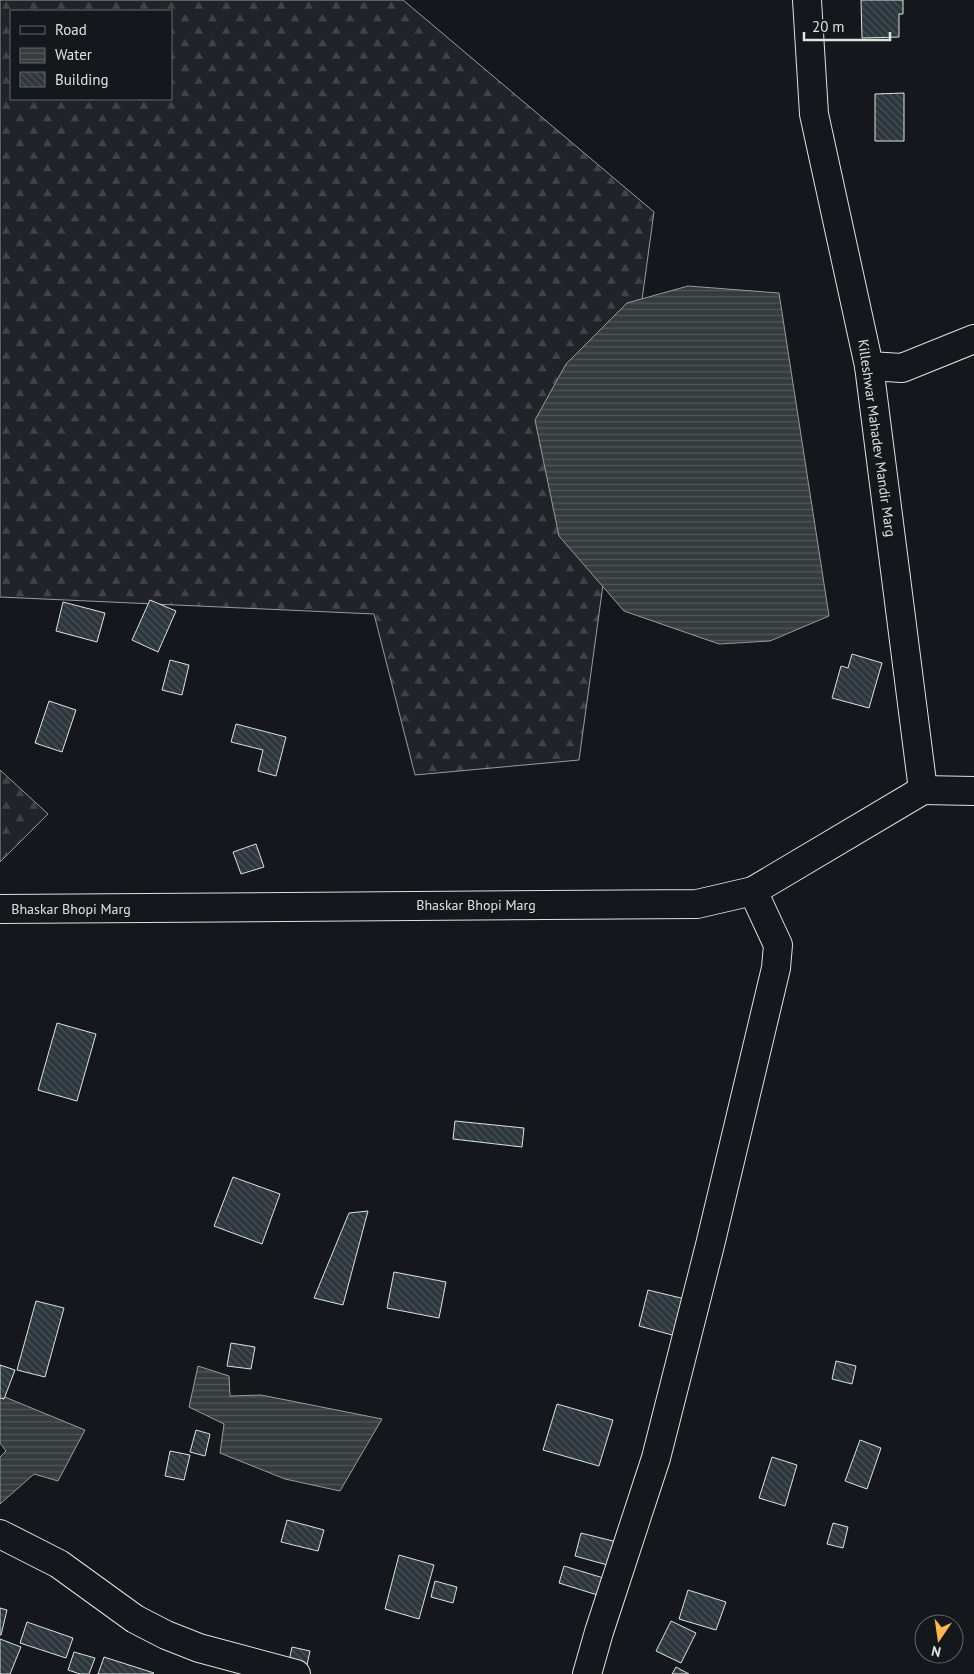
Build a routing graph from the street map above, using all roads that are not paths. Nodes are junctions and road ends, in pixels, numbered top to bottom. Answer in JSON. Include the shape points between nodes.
{"nodes":[{"id":1,"x":807,"y":0,"type":"edge"},
{"id":2,"x":974,"y":339,"type":"edge"},
{"id":3,"x":869,"y":366,"type":"junction"},
{"id":4,"x":923,"y":790,"type":"junction"},
{"id":5,"x":974,"y":791,"type":"edge"},
{"id":6,"x":753,"y":891,"type":"junction"},
{"id":7,"x":0,"y":909,"type":"edge"},
{"id":8,"x":0,"y":1534,"type":"edge"},
{"id":9,"x":296,"y":1674,"type":"edge"},
{"id":10,"x":588,"y":1674,"type":"edge"}],
"edges":[{"from":1,"to":3,"type":"street","name":"Killeshwar Mahadev Mandir Marg","via":[[814,114]]},
{"from":2,"to":3,"type":"street","via":[[902,368]]},
{"from":3,"to":4,"type":"street","name":"Killeshwar Mahadev Mandir Marg"},
{"from":4,"to":5,"type":"street"},
{"from":4,"to":6,"type":"street","name":"Bhaskar Bhopi Marg"},
{"from":6,"to":7,"type":"street","name":"Bhaskar Bhopi Marg","via":[[697,904]]},
{"from":6,"to":10,"type":"street","via":[[778,945],[776,968],[656,1458]]},
{"from":8,"to":9,"type":"street","via":[[59,1564],[135,1620],[166,1635],[199,1648]]}]}
